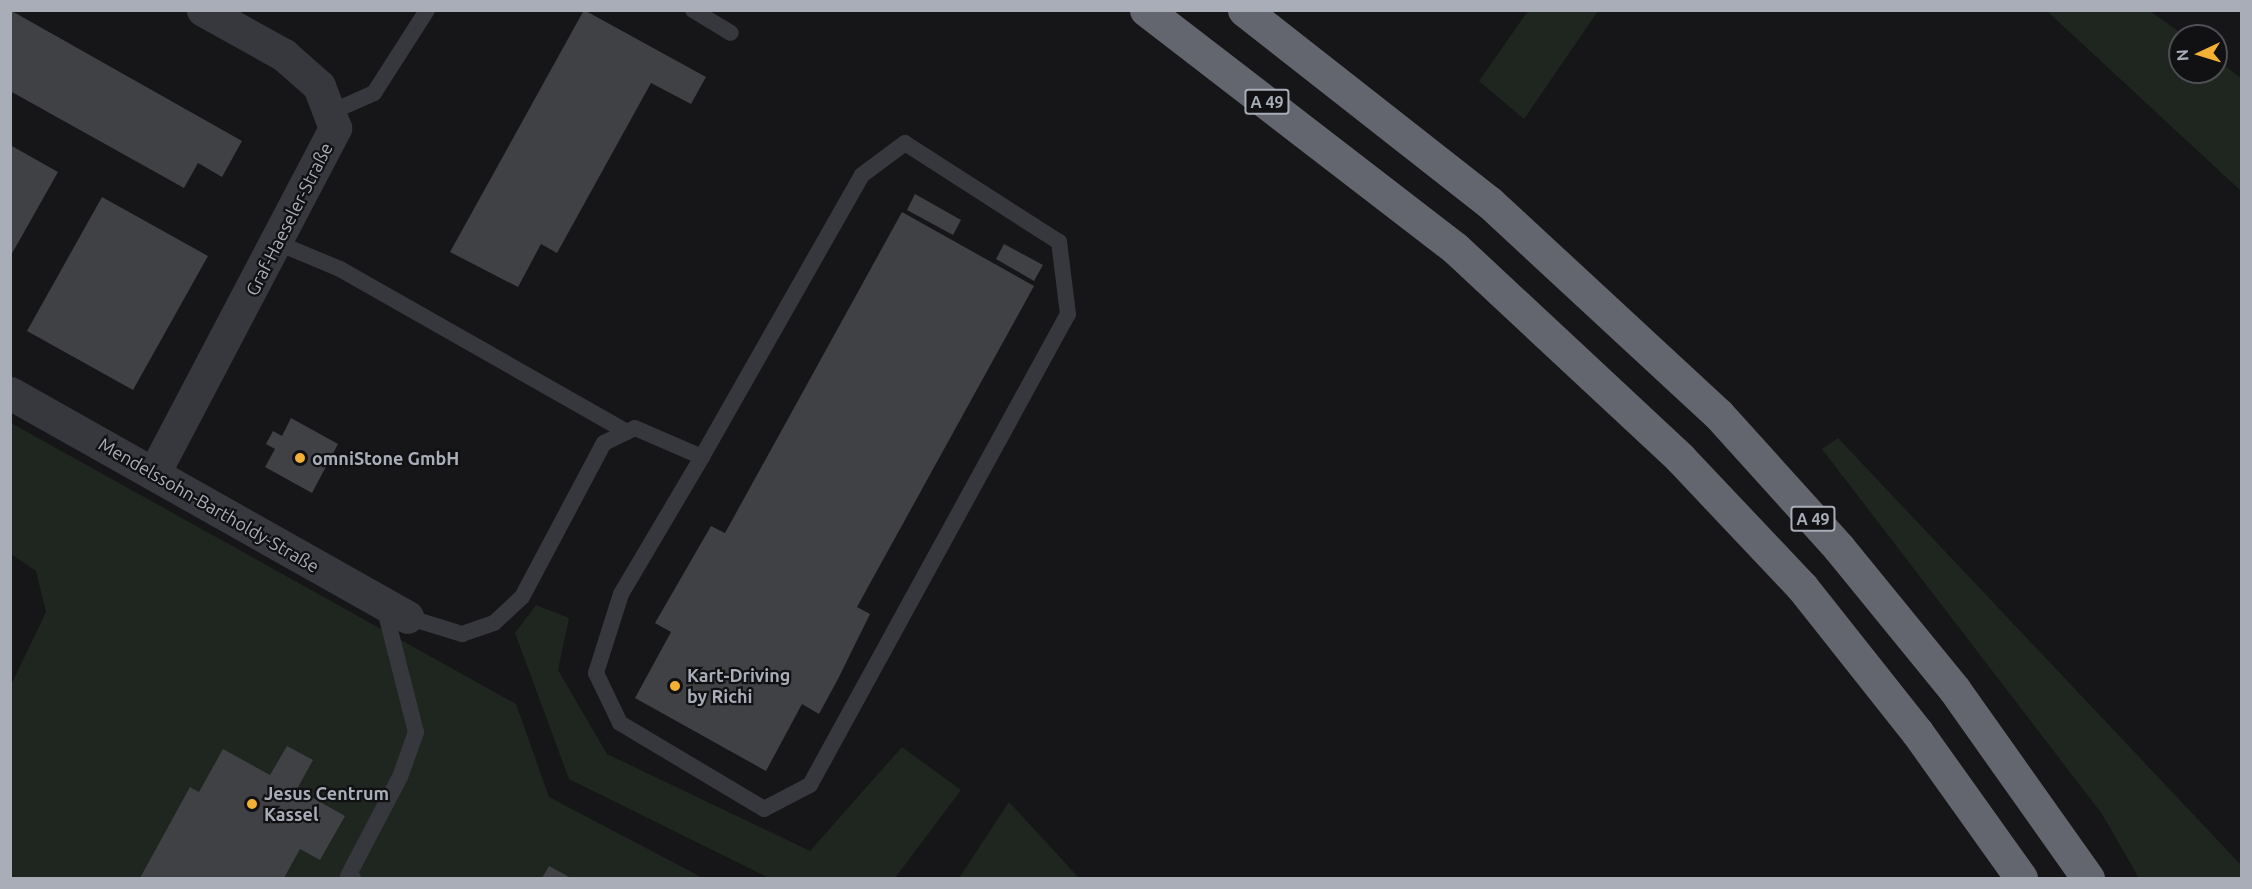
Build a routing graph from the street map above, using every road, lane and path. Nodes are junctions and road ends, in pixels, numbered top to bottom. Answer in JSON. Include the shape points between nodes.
{"nodes":[{"id":1,"x":203,"y":10,"type":"edge"},
{"id":2,"x":427,"y":10,"type":"edge"},
{"id":3,"x":693,"y":10,"type":"edge"},
{"id":4,"x":1146,"y":10,"type":"edge"},
{"id":5,"x":1244,"y":10,"type":"edge"},
{"id":6,"x":731,"y":33,"type":"dead end"},
{"id":7,"x":329,"y":113,"type":"junction"},
{"id":8,"x":278,"y":243,"type":"junction"},
{"id":9,"x":10,"y":393,"type":"edge"},
{"id":10,"x":627,"y":432,"type":"junction"},
{"id":11,"x":702,"y":457,"type":"junction"},
{"id":12,"x":154,"y":472,"type":"junction"},
{"id":13,"x":395,"y":610,"type":"junction"},
{"id":14,"x":353,"y":879,"type":"edge"},
{"id":15,"x":2021,"y":879,"type":"edge"},
{"id":16,"x":2088,"y":879,"type":"edge"}],
"edges":[{"from":1,"to":7,"type":"street","name":"Graf-Haeseler-Straße","via":[[284,55],[319,86]]},
{"from":2,"to":7,"type":"lane","via":[[374,93]]},
{"from":3,"to":6,"type":"lane"},
{"from":4,"to":15,"type":"highway","number":"A 49","via":[[1455,248],[1680,458],[1802,588],[1917,732]]},
{"from":5,"to":16,"type":"highway","number":"A 49","via":[[1490,202],[1719,415],[1839,548],[1954,689]]},
{"from":7,"to":8,"type":"street","name":"Graf-Haeseler-Straße","via":[[335,128]]},
{"from":8,"to":10,"type":"lane","via":[[340,269]]},
{"from":8,"to":12,"type":"street","name":"Graf-Haeseler-Straße"},
{"from":9,"to":12,"type":"street","name":"Mendelssohn-Bartholdy-Straße"},
{"from":10,"to":11,"type":"lane","via":[[635,428]]},
{"from":10,"to":13,"type":"lane","via":[[604,443],[522,597],[494,623],[462,634]]},
{"from":11,"to":11,"type":"lane","via":[[621,594],[596,673],[620,723],[764,809],[810,785],[1068,314],[1059,242],[905,143],[862,175]]},
{"from":12,"to":13,"type":"street","name":"Mendelssohn-Bartholdy-Straße"},
{"from":13,"to":14,"type":"lane","via":[[416,732],[400,777],[348,876]]}]}
